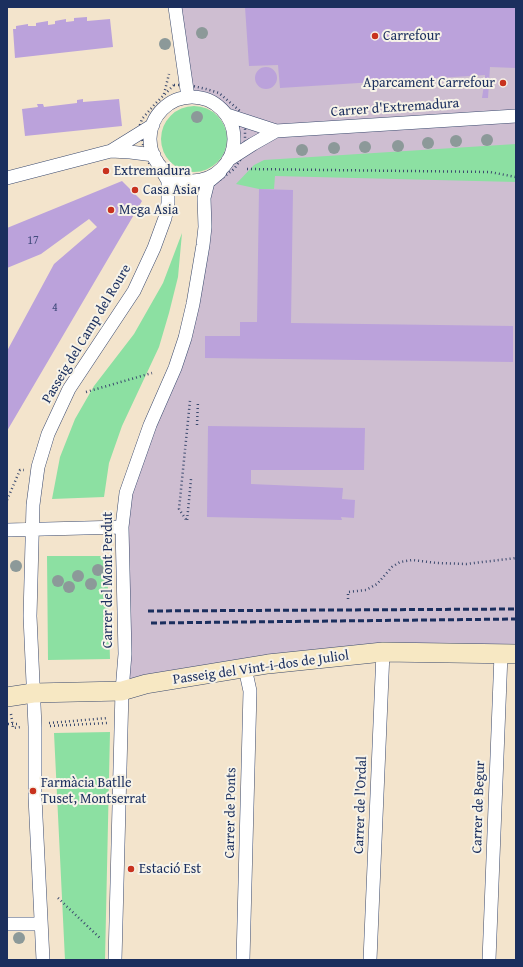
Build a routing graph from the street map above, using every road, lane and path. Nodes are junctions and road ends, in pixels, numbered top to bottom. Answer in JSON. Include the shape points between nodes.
{"nodes":[{"id":1,"x":175,"y":7,"type":"edge"},
{"id":2,"x":187,"y":91,"type":"junction"},
{"id":3,"x":227,"y":115,"type":"junction"},
{"id":4,"x":516,"y":116,"type":"edge"},
{"id":5,"x":242,"y":120,"type":"junction"},
{"id":6,"x":153,"y":125,"type":"junction"},
{"id":7,"x":276,"y":131,"type":"junction"},
{"id":8,"x":141,"y":133,"type":"junction"},
{"id":9,"x":243,"y":150,"type":"junction"},
{"id":10,"x":111,"y":151,"type":"junction"},
{"id":11,"x":151,"y":156,"type":"junction"},
{"id":12,"x":228,"y":160,"type":"junction"},
{"id":13,"x":247,"y":169,"type":"dead end"},
{"id":14,"x":220,"y":172,"type":"junction"},
{"id":15,"x":7,"y":176,"type":"edge"},
{"id":16,"x":516,"y":177,"type":"edge"},
{"id":17,"x":168,"y":183,"type":"junction"},
{"id":18,"x":206,"y":188,"type":"junction"},
{"id":19,"x":152,"y":373,"type":"dead end"},
{"id":20,"x":86,"y":392,"type":"dead end"},
{"id":21,"x":190,"y":401,"type":"dead end"},
{"id":22,"x":198,"y":401,"type":"dead end"},
{"id":23,"x":197,"y":425,"type":"dead end"},
{"id":24,"x":191,"y":479,"type":"dead end"},
{"id":25,"x":122,"y":527,"type":"junction"},
{"id":26,"x":7,"y":530,"type":"edge"},
{"id":27,"x":33,"y":530,"type":"junction"},
{"id":28,"x":516,"y":558,"type":"edge"},
{"id":29,"x":348,"y":599,"type":"dead end"},
{"id":30,"x":383,"y":652,"type":"junction"},
{"id":31,"x":508,"y":654,"type":"edge"},
{"id":32,"x":245,"y":668,"type":"junction"},
{"id":33,"x":122,"y":691,"type":"junction"},
{"id":34,"x":33,"y":693,"type":"junction"},
{"id":35,"x":7,"y":697,"type":"edge"},
{"id":36,"x":122,"y":717,"type":"junction"},
{"id":37,"x":8,"y":724,"type":"dead end"},
{"id":38,"x":34,"y":724,"type":"junction"},
{"id":39,"x":58,"y":898,"type":"dead end"},
{"id":40,"x":7,"y":924,"type":"edge"},
{"id":41,"x":41,"y":924,"type":"junction"},
{"id":42,"x":105,"y":944,"type":"dead end"},
{"id":43,"x":43,"y":960,"type":"edge"},
{"id":44,"x":115,"y":960,"type":"edge"},
{"id":45,"x":243,"y":960,"type":"edge"},
{"id":46,"x":370,"y":960,"type":"edge"},
{"id":47,"x":489,"y":960,"type":"edge"}],
"edges":[{"from":1,"to":2,"type":"street"},
{"from":2,"to":3,"type":"street","via":[[213,102]]},
{"from":2,"to":5,"type":"path","via":[[206,88],[219,93],[240,111]]},
{"from":2,"to":6,"type":"street","via":[[165,106]]},
{"from":2,"to":8,"type":"path","via":[[174,86],[142,119]]},
{"from":3,"to":5,"type":"street","name":"Carrer d'Extremadura"},
{"from":3,"to":12,"type":"street","via":[[233,130],[234,144]]},
{"from":4,"to":7,"type":"street","name":"Carrer d'Extremadura"},
{"from":5,"to":7,"type":"street","name":"Carrer d'Extremadura"},
{"from":5,"to":9,"type":"path","via":[[245,129]]},
{"from":6,"to":8,"type":"street"},
{"from":6,"to":11,"type":"street","via":[[150,133]]},
{"from":7,"to":9,"type":"street","name":"Carrer d'Extremadura"},
{"from":8,"to":10,"type":"street"},
{"from":8,"to":11,"type":"path"},
{"from":9,"to":12,"type":"street","name":"Carrer d'Extremadura"},
{"from":9,"to":18,"type":"path","via":[[241,159],[234,169]]},
{"from":10,"to":11,"type":"street"},
{"from":10,"to":15,"type":"street"},
{"from":11,"to":14,"type":"street","via":[[167,173],[192,182]]},
{"from":11,"to":17,"type":"street","name":"Passeig del Camp del Roure"},
{"from":11,"to":17,"type":"path","via":[[153,169]]},
{"from":12,"to":14,"type":"street"},
{"from":13,"to":16,"type":"path","via":[[490,172]]},
{"from":14,"to":18,"type":"street","via":[[208,182]]},
{"from":17,"to":18,"type":"path","via":[[193,190]]},
{"from":17,"to":27,"type":"street","name":"Passeig del Camp del Roure","via":[[165,218],[134,291],[69,389],[48,434],[38,467]]},
{"from":18,"to":25,"type":"street","name":"Carrer del Mont Perdut","via":[[203,245],[188,325],[175,368],[150,425],[126,493]]},
{"from":19,"to":20,"type":"path"},
{"from":21,"to":24,"type":"path","via":[[179,509],[187,521]]},
{"from":22,"to":23,"type":"path"},
{"from":25,"to":27,"type":"street"},
{"from":25,"to":33,"type":"street","name":"Carrer del Mont Perdut","via":[[125,654]]},
{"from":26,"to":27,"type":"street"},
{"from":27,"to":34,"type":"street","name":"Passeig del Camp del Roure","via":[[30,616]]},
{"from":28,"to":29,"type":"path","via":[[466,564],[412,560],[400,562],[377,584],[366,590],[348,592]]},
{"from":30,"to":31,"type":"street","name":"Passeig del Vint-i-dos de Juliol"},
{"from":30,"to":32,"type":"street","name":"Passeig del Vint-i-dos de Juliol"},
{"from":30,"to":46,"type":"street","name":"Carrer de l'Ordal"},
{"from":31,"to":47,"type":"street","name":"Carrer de Begur"},
{"from":32,"to":33,"type":"street","name":"Passeig del Vint-i-dos de Juliol","via":[[146,684]]},
{"from":32,"to":45,"type":"street","name":"Carrer de Ponts","via":[[250,691]]},
{"from":33,"to":34,"type":"street","name":"Passeig del Vint-i-dos de Juliol"},
{"from":33,"to":36,"type":"street","name":"Carrer del Mont Perdut"},
{"from":34,"to":35,"type":"street","name":"Passeig del Vint-i-dos de Juliol"},
{"from":34,"to":38,"type":"street","name":"Passeig del Camp del Roure"},
{"from":36,"to":38,"type":"path"},
{"from":36,"to":44,"type":"street","name":"Carrer del Mont Perdut"},
{"from":37,"to":38,"type":"path"},
{"from":38,"to":41,"type":"street","name":"Passeig del Camp del Roure"},
{"from":39,"to":42,"type":"path"},
{"from":40,"to":41,"type":"street"},
{"from":41,"to":43,"type":"street","name":"Passeig del Camp del Roure"}]}
